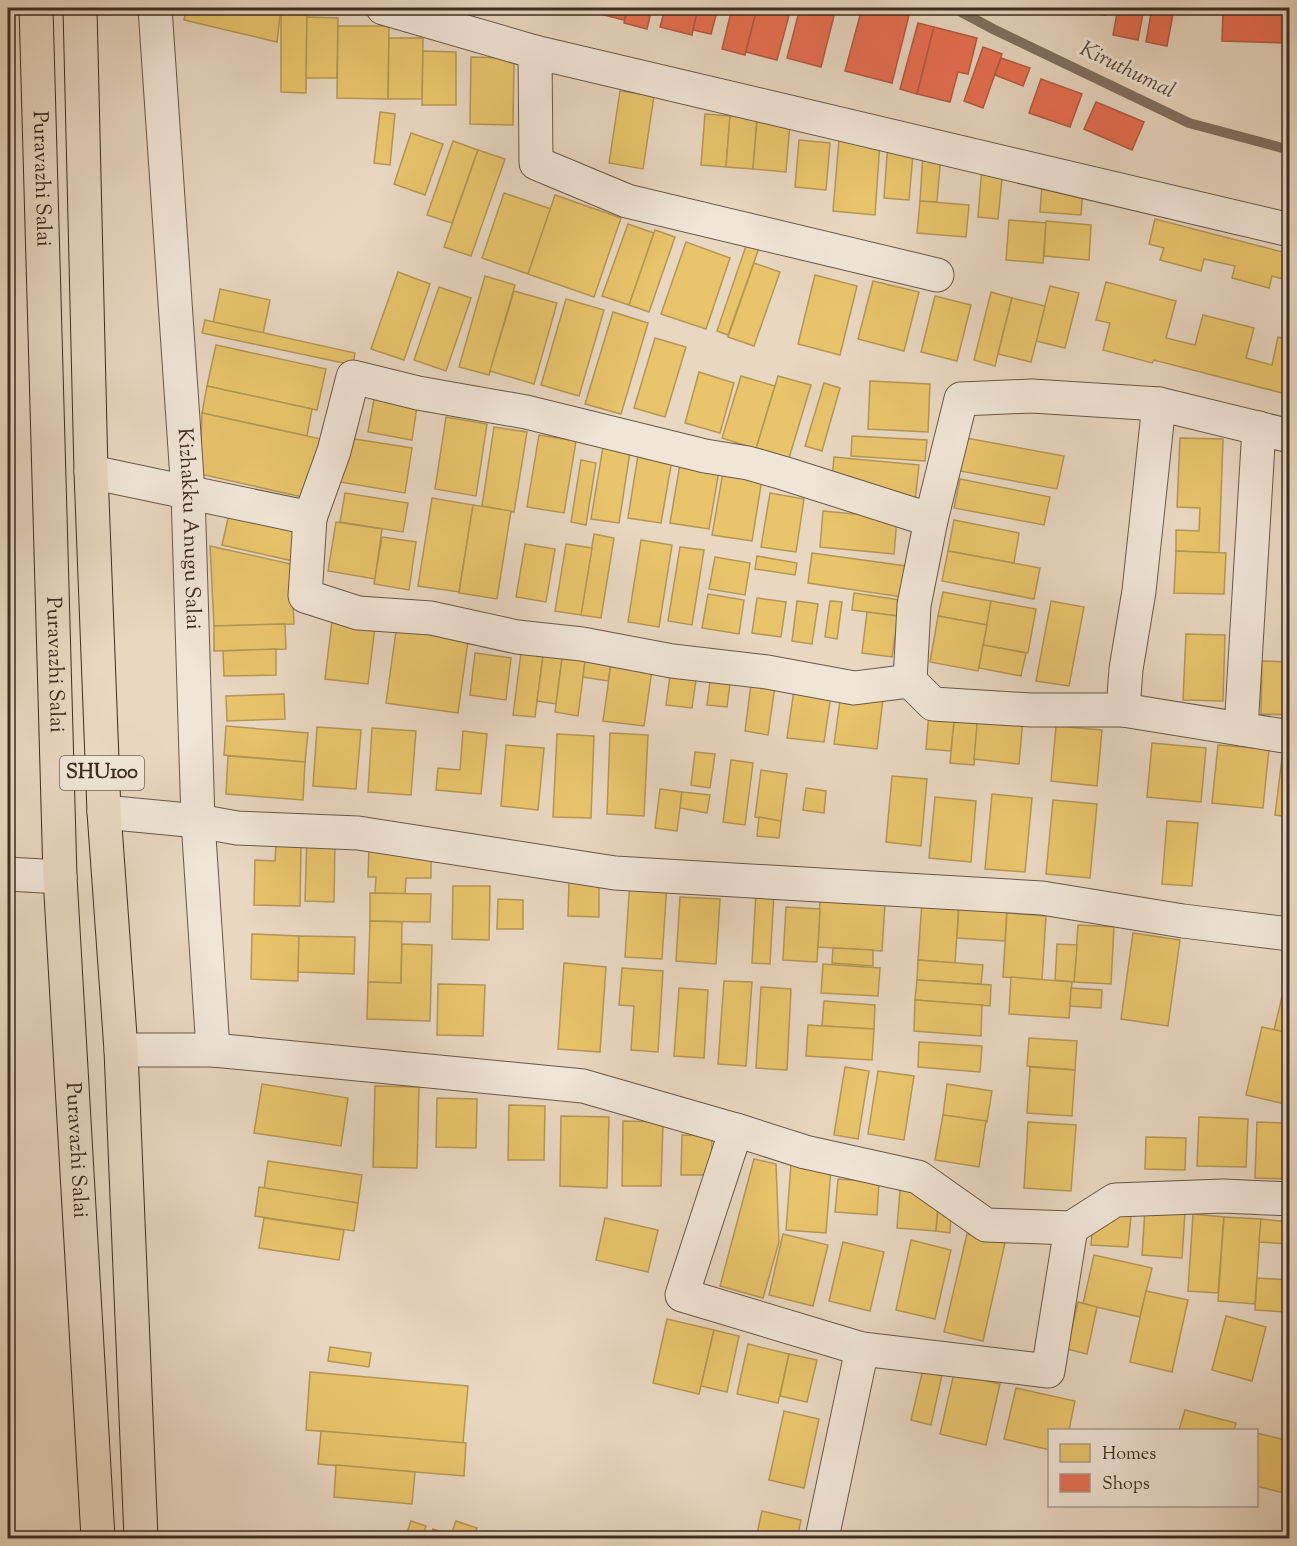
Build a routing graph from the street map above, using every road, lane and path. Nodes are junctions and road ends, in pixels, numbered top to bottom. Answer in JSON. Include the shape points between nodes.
{"nodes":[{"id":1,"x":36,"y":8,"type":"edge"},
{"id":2,"x":80,"y":8,"type":"edge"},
{"id":3,"x":155,"y":8,"type":"edge"},
{"id":4,"x":383,"y":8,"type":"edge"},
{"id":5,"x":535,"y":52,"type":"junction"},
{"id":6,"x":1290,"y":230,"type":"edge"},
{"id":7,"x":937,"y":275,"type":"dead end"},
{"id":8,"x":1159,"y":404,"type":"junction"},
{"id":9,"x":1274,"y":432,"type":"edge"},
{"id":10,"x":91,"y":472,"type":"junction"},
{"id":11,"x":188,"y":493,"type":"junction"},
{"id":12,"x":310,"y":518,"type":"junction"},
{"id":13,"x":931,"y":520,"type":"junction"},
{"id":14,"x":910,"y":681,"type":"junction"},
{"id":15,"x":1123,"y":710,"type":"junction"},
{"id":16,"x":1241,"y":729,"type":"junction"},
{"id":17,"x":1290,"y":737,"type":"edge"},
{"id":18,"x":104,"y":812,"type":"junction"},
{"id":19,"x":198,"y":821,"type":"junction"},
{"id":20,"x":8,"y":874,"type":"edge"},
{"id":21,"x":60,"y":877,"type":"junction"},
{"id":22,"x":1290,"y":934,"type":"edge"},
{"id":23,"x":121,"y":1050,"type":"junction"},
{"id":24,"x":213,"y":1050,"type":"junction"},
{"id":25,"x":736,"y":1130,"type":"junction"},
{"id":26,"x":1290,"y":1199,"type":"edge"},
{"id":27,"x":1071,"y":1228,"type":"junction"},
{"id":28,"x":862,"y":1349,"type":"junction"},
{"id":29,"x":98,"y":1539,"type":"edge"},
{"id":30,"x":141,"y":1539,"type":"edge"},
{"id":31,"x":822,"y":1539,"type":"edge"}],
"edges":[{"from":1,"to":21,"type":"main road","name":"Puravazhi Salai","number":"SHU100"},
{"from":2,"to":10,"type":"main road","name":"Puravazhi Salai","number":"SHU100"},
{"from":3,"to":11,"type":"street","name":"Kizhakku Anugu Salai"},
{"from":4,"to":5,"type":"street"},
{"from":5,"to":6,"type":"street"},
{"from":5,"to":7,"type":"street","via":[[536,164],[627,201]]},
{"from":8,"to":9,"type":"street"},
{"from":8,"to":13,"type":"street","via":[[1032,396],[961,399]]},
{"from":8,"to":15,"type":"street"},
{"from":9,"to":16,"type":"street"},
{"from":10,"to":11,"type":"street"},
{"from":10,"to":18,"type":"main road","name":"Puravazhi Salai","number":"SHU100"},
{"from":11,"to":12,"type":"street"},
{"from":11,"to":19,"type":"street","name":"Kizhakku Anugu Salai"},
{"from":12,"to":13,"type":"street","via":[[334,451],[353,377],[748,463]]},
{"from":12,"to":14,"type":"street","via":[[305,596],[358,613],[431,618],[517,637],[854,688]]},
{"from":13,"to":14,"type":"street","via":[[914,605]]},
{"from":14,"to":15,"type":"street","via":[[933,704]]},
{"from":15,"to":16,"type":"street"},
{"from":16,"to":17,"type":"street"},
{"from":18,"to":19,"type":"street"},
{"from":18,"to":23,"type":"main road","name":"Puravazhi Salai","number":"SHU100"},
{"from":19,"to":22,"type":"street","via":[[237,828],[357,834],[615,873],[1042,898]]},
{"from":19,"to":24,"type":"street","name":"Kizhakku Anugu Salai"},
{"from":20,"to":21,"type":"street"},
{"from":21,"to":29,"type":"main road","name":"Puravazhi Salai","number":"SHU100"},
{"from":23,"to":24,"type":"street"},
{"from":23,"to":30,"type":"main road","name":"Puravazhi Salai","number":"SHU100"},
{"from":24,"to":25,"type":"street","via":[[583,1086]]},
{"from":25,"to":27,"type":"street","via":[[805,1152],[918,1177],[986,1225]]},
{"from":25,"to":28,"type":"street","via":[[682,1295]]},
{"from":26,"to":27,"type":"street","via":[[1223,1196],[1115,1200]]},
{"from":27,"to":28,"type":"street","via":[[1048,1371]]},
{"from":28,"to":31,"type":"street"}]}
